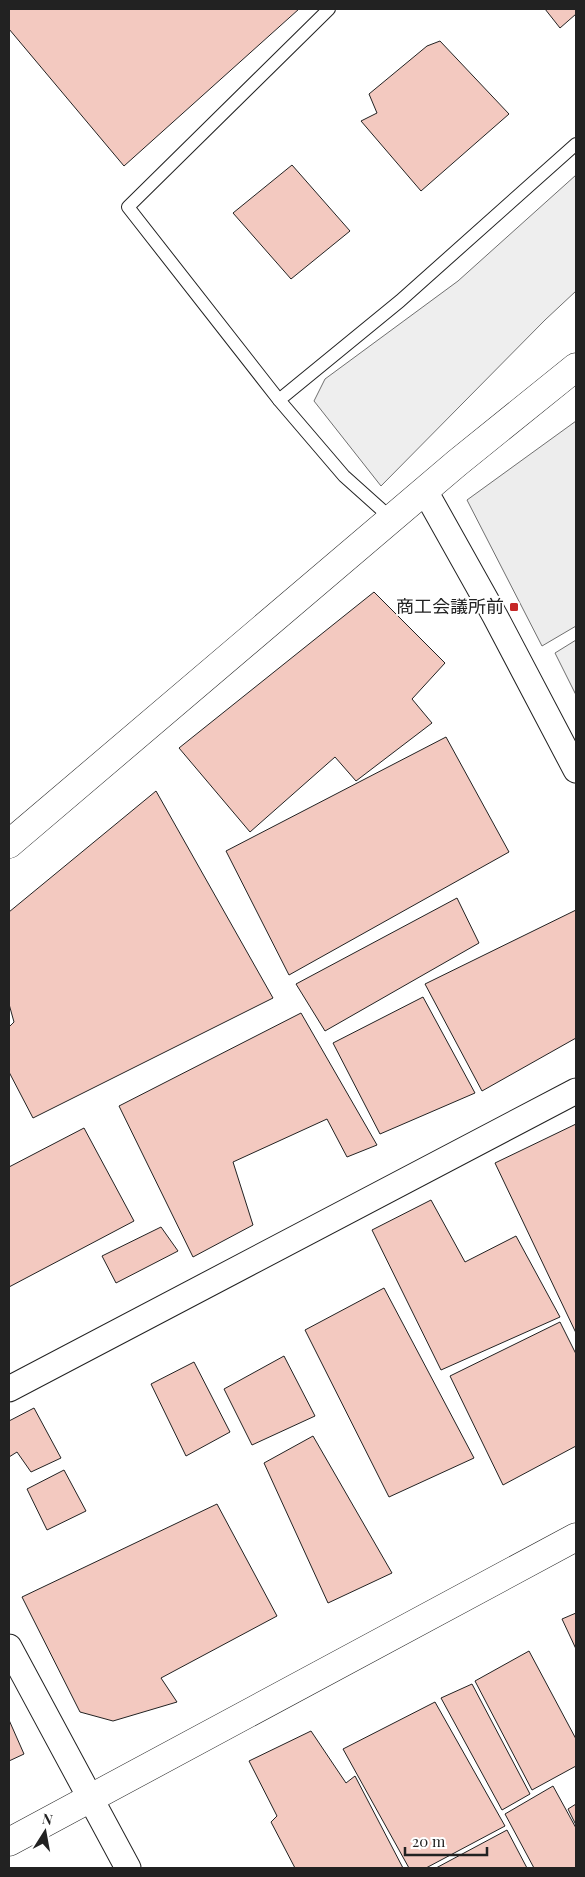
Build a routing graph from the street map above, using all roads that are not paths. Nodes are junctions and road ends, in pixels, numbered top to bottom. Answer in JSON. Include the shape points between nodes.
{"nodes":[{"id":1,"x":329,"y":9,"type":"edge"},
{"id":2,"x":576,"y":144,"type":"edge"},
{"id":3,"x":576,"y":367,"type":"edge"},
{"id":4,"x":279,"y":400,"type":"junction"},
{"id":5,"x":425,"y":491,"type":"junction"},
{"id":6,"x":392,"y":519,"type":"junction"},
{"id":7,"x":576,"y":770,"type":"edge"},
{"id":8,"x":9,"y":844,"type":"edge"},
{"id":9,"x":576,"y":1091,"type":"edge"},
{"id":10,"x":9,"y":1389,"type":"edge"},
{"id":11,"x":576,"y":1537,"type":"edge"},
{"id":12,"x":9,"y":1647,"type":"edge"},
{"id":13,"x":90,"y":1798,"type":"junction"},
{"id":14,"x":9,"y":1842,"type":"edge"},
{"id":15,"x":128,"y":1868,"type":"edge"}],
"edges":[{"from":1,"to":4,"type":"lane","via":[[128,206]]},
{"from":2,"to":4,"type":"lane","via":[[400,301]]},
{"from":3,"to":5,"type":"street"},
{"from":4,"to":6,"type":"lane","via":[[344,476]]},
{"from":5,"to":6,"type":"street"},
{"from":5,"to":7,"type":"street"},
{"from":6,"to":8,"type":"street"},
{"from":9,"to":10,"type":"street"},
{"from":11,"to":13,"type":"street"},
{"from":12,"to":13,"type":"street"},
{"from":13,"to":14,"type":"street"},
{"from":13,"to":15,"type":"street"}]}
